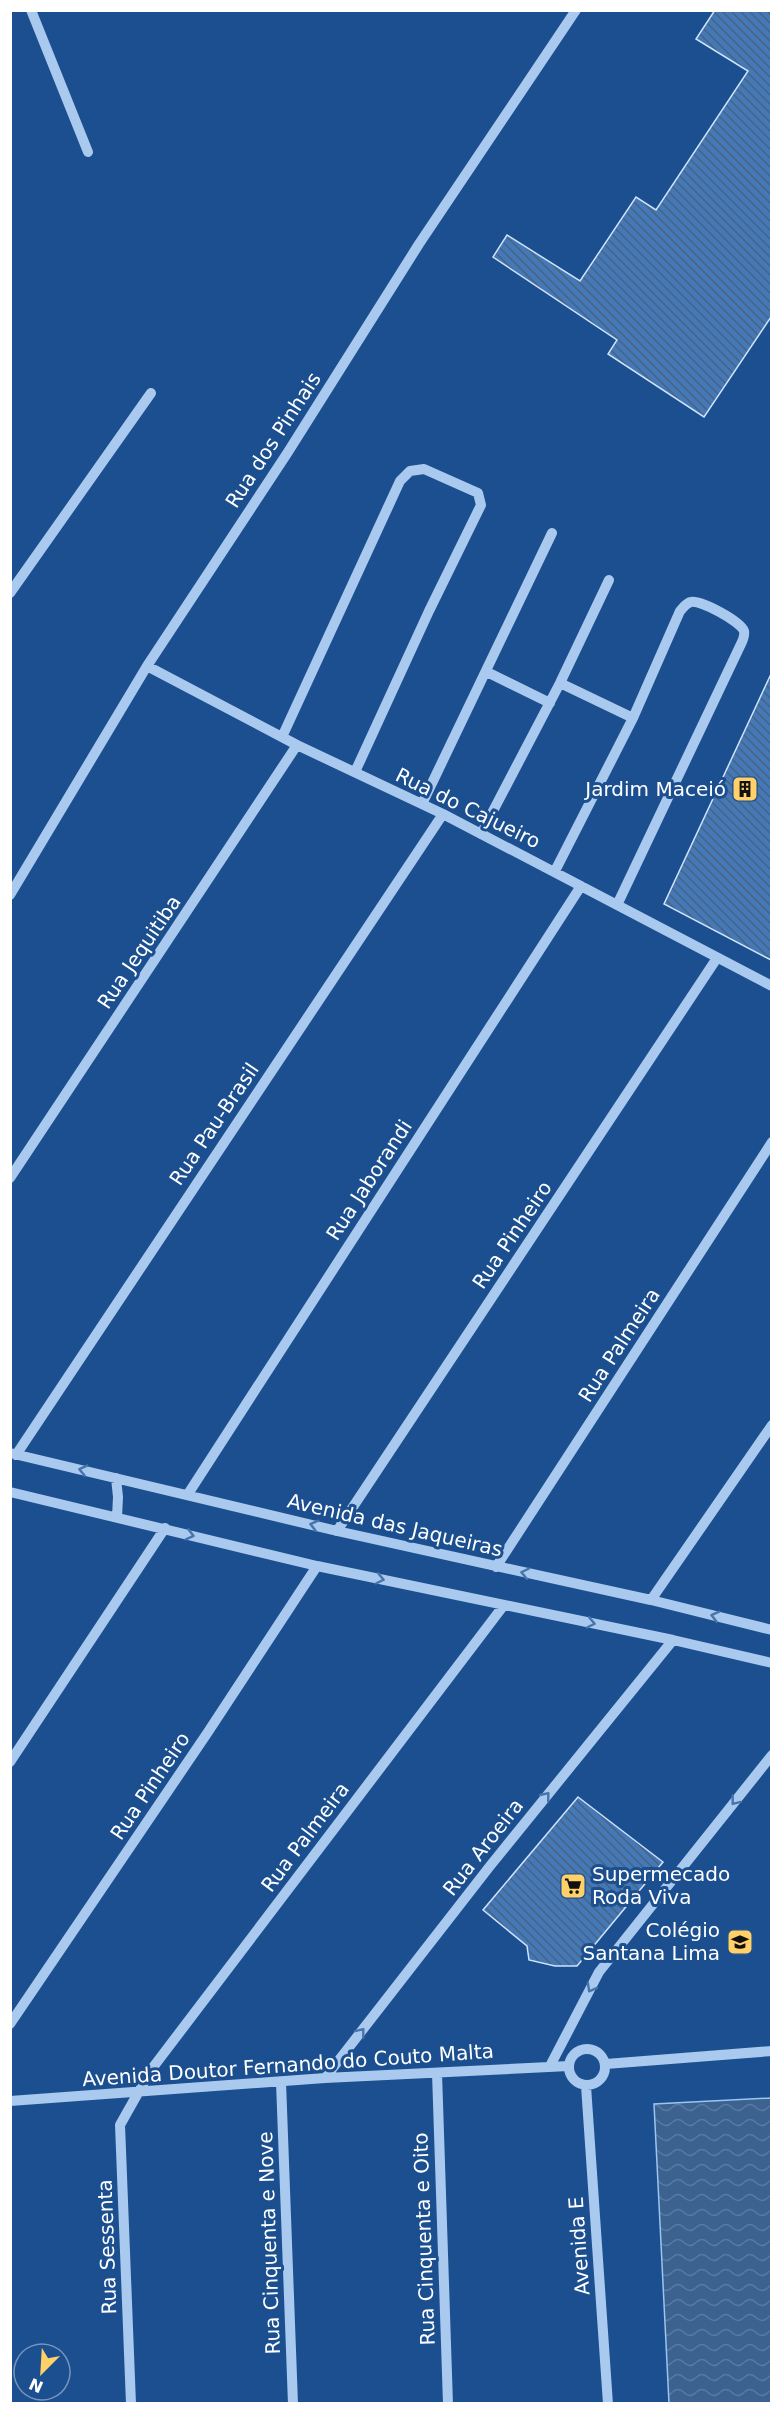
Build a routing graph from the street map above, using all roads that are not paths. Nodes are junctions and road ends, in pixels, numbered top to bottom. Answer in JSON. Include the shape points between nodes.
{"nodes":[{"id":1,"x":31,"y":10,"type":"edge"},
{"id":2,"x":576,"y":10,"type":"edge"},
{"id":3,"x":88,"y":152,"type":"dead end"},
{"id":4,"x":151,"y":393,"type":"dead end"},
{"id":5,"x":552,"y":533,"type":"dead end"},
{"id":6,"x":609,"y":580,"type":"dead end"},
{"id":7,"x":10,"y":593,"type":"edge"},
{"id":8,"x":147,"y":666,"type":"junction"},
{"id":9,"x":487,"y":672,"type":"junction"},
{"id":10,"x":560,"y":683,"type":"junction"},
{"id":11,"x":550,"y":703,"type":"junction"},
{"id":12,"x":633,"y":718,"type":"junction"},
{"id":13,"x":282,"y":737,"type":"junction"},
{"id":14,"x":297,"y":745,"type":"junction"},
{"id":15,"x":355,"y":772,"type":"junction"},
{"id":16,"x":422,"y":804,"type":"junction"},
{"id":17,"x":443,"y":814,"type":"junction"},
{"id":18,"x":481,"y":834,"type":"junction"},
{"id":19,"x":555,"y":871,"type":"junction"},
{"id":20,"x":10,"y":874,"type":"edge"},
{"id":21,"x":581,"y":886,"type":"junction"},
{"id":22,"x":13,"y":891,"type":"edge"},
{"id":23,"x":617,"y":905,"type":"junction"},
{"id":24,"x":717,"y":958,"type":"junction"},
{"id":25,"x":771,"y":986,"type":"edge"},
{"id":26,"x":771,"y":1142,"type":"edge"},
{"id":27,"x":10,"y":1178,"type":"edge"},
{"id":28,"x":771,"y":1425,"type":"edge"},
{"id":29,"x":13,"y":1454,"type":"edge"},
{"id":30,"x":116,"y":1478,"type":"junction"},
{"id":31,"x":10,"y":1492,"type":"edge"},
{"id":32,"x":188,"y":1494,"type":"junction"},
{"id":33,"x":117,"y":1517,"type":"junction"},
{"id":34,"x":165,"y":1528,"type":"junction"},
{"id":35,"x":337,"y":1531,"type":"junction"},
{"id":36,"x":317,"y":1566,"type":"junction"},
{"id":37,"x":496,"y":1567,"type":"junction"},
{"id":38,"x":651,"y":1600,"type":"junction"},
{"id":39,"x":504,"y":1605,"type":"junction"},
{"id":40,"x":771,"y":1630,"type":"edge"},
{"id":41,"x":673,"y":1640,"type":"junction"},
{"id":42,"x":771,"y":1663,"type":"edge"},
{"id":43,"x":771,"y":1755,"type":"edge"},
{"id":44,"x":10,"y":1762,"type":"edge"},
{"id":45,"x":10,"y":2024,"type":"edge"},
{"id":46,"x":771,"y":2051,"type":"edge"},
{"id":47,"x":606,"y":2064,"type":"junction"},
{"id":48,"x":550,"y":2066,"type":"junction"},
{"id":49,"x":569,"y":2066,"type":"junction"},
{"id":50,"x":437,"y":2073,"type":"junction"},
{"id":51,"x":325,"y":2078,"type":"junction"},
{"id":52,"x":282,"y":2082,"type":"junction"},
{"id":53,"x":586,"y":2086,"type":"junction"},
{"id":54,"x":138,"y":2093,"type":"junction"},
{"id":55,"x":10,"y":2101,"type":"edge"},
{"id":56,"x":131,"y":2403,"type":"edge"},
{"id":57,"x":293,"y":2403,"type":"edge"},
{"id":58,"x":448,"y":2403,"type":"edge"},
{"id":59,"x":608,"y":2403,"type":"edge"}],
"edges":[{"from":1,"to":3,"type":"street"},
{"from":2,"to":8,"type":"street","name":"Rua dos Pinhais","via":[[425,234]]},
{"from":4,"to":7,"type":"street"},
{"from":5,"to":9,"type":"street"},
{"from":6,"to":10,"type":"street"},
{"from":8,"to":13,"type":"street","name":"Rua do Cajueiro"},
{"from":8,"to":22,"type":"street","name":"Rua dos Pinhais"},
{"from":9,"to":11,"type":"street"},
{"from":9,"to":16,"type":"street"},
{"from":10,"to":11,"type":"street"},
{"from":10,"to":12,"type":"street"},
{"from":11,"to":18,"type":"street"},
{"from":12,"to":19,"type":"street"},
{"from":12,"to":23,"type":"street","via":[[686,604],[701,603],[738,622],[744,636],[741,644]]},
{"from":13,"to":14,"type":"street","name":"Rua do Cajueiro"},
{"from":13,"to":15,"type":"street","via":[[400,481],[410,471],[424,469],[478,494],[481,505]]},
{"from":14,"to":15,"type":"street","name":"Rua do Cajueiro"},
{"from":14,"to":27,"type":"street","name":"Rua Jequitiba"},
{"from":15,"to":16,"type":"street","name":"Rua do Cajueiro"},
{"from":16,"to":17,"type":"street","name":"Rua do Cajueiro"},
{"from":17,"to":18,"type":"street","name":"Rua do Cajueiro"},
{"from":17,"to":29,"type":"street","name":"Rua Pau-Brasil"},
{"from":18,"to":19,"type":"street","name":"Rua do Cajueiro"},
{"from":19,"to":21,"type":"street","name":"Rua do Cajueiro"},
{"from":20,"to":22,"type":"street"},
{"from":21,"to":23,"type":"street","name":"Rua do Cajueiro"},
{"from":21,"to":32,"type":"street","name":"Rua Jaborandi"},
{"from":23,"to":24,"type":"street","name":"Rua do Cajueiro"},
{"from":24,"to":25,"type":"street","name":"Rua do Cajueiro"},
{"from":24,"to":35,"type":"street","name":"Rua Pinheiro"},
{"from":26,"to":37,"type":"street","name":"Rua Palmeira"},
{"from":28,"to":38,"type":"street"},
{"from":30,"to":29,"type":"street","name":"Avenida das Jaqueiras","one_way":true},
{"from":30,"to":32,"type":"street","name":"Avenida das Jaqueiras"},
{"from":30,"to":33,"type":"street"},
{"from":31,"to":33,"type":"street"},
{"from":35,"to":32,"type":"street","name":"Avenida das Jaqueiras","one_way":true},
{"from":33,"to":34,"type":"street"},
{"from":34,"to":36,"type":"street","one_way":true},
{"from":34,"to":44,"type":"street"},
{"from":35,"to":37,"type":"street","name":"Avenida das Jaqueiras"},
{"from":36,"to":39,"type":"street","one_way":true},
{"from":36,"to":45,"type":"street","name":"Rua Pinheiro"},
{"from":38,"to":37,"type":"street","name":"Avenida das Jaqueiras","one_way":true},
{"from":40,"to":38,"type":"street","name":"Avenida das Jaqueiras","one_way":true},
{"from":39,"to":41,"type":"street","one_way":true},
{"from":39,"to":54,"type":"street","name":"Rua Palmeira","via":[[151,2070]]},
{"from":41,"to":42,"type":"street"},
{"from":51,"to":41,"type":"street","name":"Rua Aroeira","one_way":true},
{"from":43,"to":48,"type":"street","one_way":true,"via":[[599,1972]]},
{"from":46,"to":47,"type":"street"},
{"from":47,"to":49,"type":"street","via":[[601,2054],[581,2049]]},
{"from":47,"to":53,"type":"street","via":[[597,2083]]},
{"from":48,"to":49,"type":"street","name":"Avenida Doutor Fernando do Couto Malta"},
{"from":48,"to":50,"type":"street","name":"Avenida Doutor Fernando do Couto Malta"},
{"from":49,"to":53,"type":"street","via":[[577,2083]]},
{"from":50,"to":51,"type":"street","name":"Avenida Doutor Fernando do Couto Malta"},
{"from":50,"to":58,"type":"street","name":"Rua Cinquenta e Oito"},
{"from":51,"to":52,"type":"street","name":"Avenida Doutor Fernando do Couto Malta"},
{"from":52,"to":54,"type":"street","name":"Avenida Doutor Fernando do Couto Malta"},
{"from":52,"to":57,"type":"street","name":"Rua Cinquenta e Nove"},
{"from":53,"to":59,"type":"street","name":"Avenida E"},
{"from":54,"to":55,"type":"street","name":"Avenida Doutor Fernando do Couto Malta"},
{"from":54,"to":56,"type":"street","name":"Rua Sessenta","via":[[120,2125]]}]}
